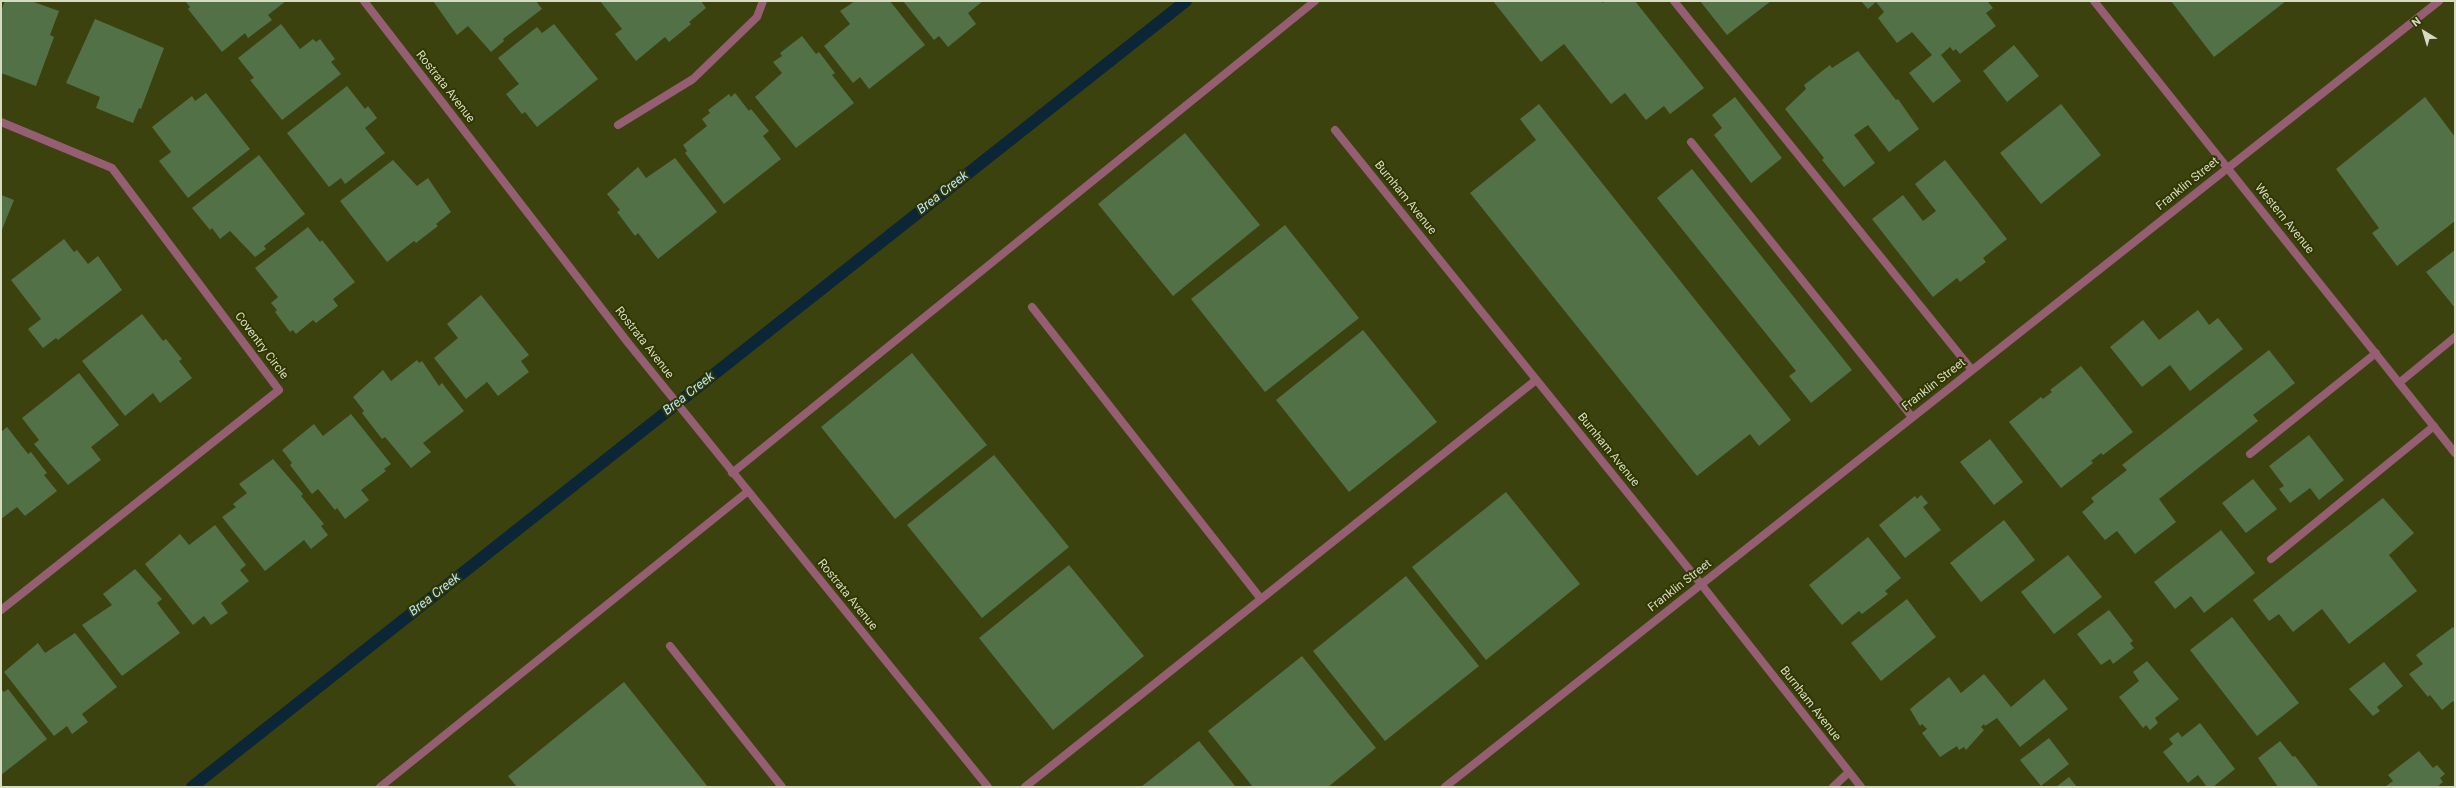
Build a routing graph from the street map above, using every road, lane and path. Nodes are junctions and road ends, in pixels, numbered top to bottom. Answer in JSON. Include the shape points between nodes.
{"nodes":[{"id":1,"x":364,"y":1,"type":"edge"},
{"id":2,"x":763,"y":1,"type":"edge"},
{"id":3,"x":1315,"y":1,"type":"edge"},
{"id":4,"x":1674,"y":1,"type":"edge"},
{"id":5,"x":2094,"y":1,"type":"edge"},
{"id":6,"x":2439,"y":1,"type":"edge"},
{"id":7,"x":1,"y":122,"type":"edge"},
{"id":8,"x":618,"y":125,"type":"dead end"},
{"id":9,"x":1335,"y":130,"type":"dead end"},
{"id":10,"x":1691,"y":142,"type":"dead end"},
{"id":11,"x":2228,"y":168,"type":"junction"},
{"id":12,"x":1032,"y":306,"type":"dead end"},
{"id":13,"x":2455,"y":337,"type":"edge"},
{"id":14,"x":2376,"y":354,"type":"junction"},
{"id":15,"x":1972,"y":370,"type":"junction"},
{"id":16,"x":1536,"y":380,"type":"junction"},
{"id":17,"x":2399,"y":383,"type":"junction"},
{"id":18,"x":1912,"y":417,"type":"junction"},
{"id":19,"x":2434,"y":426,"type":"junction"},
{"id":20,"x":2455,"y":453,"type":"edge"},
{"id":21,"x":2250,"y":454,"type":"dead end"},
{"id":22,"x":730,"y":471,"type":"junction"},
{"id":23,"x":747,"y":492,"type":"junction"},
{"id":24,"x":2270,"y":559,"type":"dead end"},
{"id":25,"x":1701,"y":584,"type":"junction"},
{"id":26,"x":1261,"y":599,"type":"junction"},
{"id":27,"x":1,"y":610,"type":"edge"},
{"id":28,"x":670,"y":646,"type":"dead end"},
{"id":29,"x":1849,"y":772,"type":"junction"},
{"id":30,"x":380,"y":787,"type":"edge"},
{"id":31,"x":782,"y":787,"type":"edge"},
{"id":32,"x":988,"y":787,"type":"edge"},
{"id":33,"x":1025,"y":787,"type":"edge"},
{"id":34,"x":1445,"y":787,"type":"edge"},
{"id":35,"x":1834,"y":787,"type":"edge"},
{"id":36,"x":1861,"y":787,"type":"edge"}],
"edges":[{"from":1,"to":22,"type":"street","name":"Rostrata Avenue"},
{"from":2,"to":8,"type":"street","via":[[757,17],[693,79]]},
{"from":3,"to":22,"type":"street"},
{"from":4,"to":15,"type":"street"},
{"from":5,"to":11,"type":"street","name":"Western Avenue"},
{"from":6,"to":11,"type":"street","name":"Franklin Street"},
{"from":7,"to":27,"type":"street","name":"Coventry Circle","via":[[112,168],[279,390]]},
{"from":9,"to":16,"type":"street","name":"Burnham Avenue"},
{"from":10,"to":18,"type":"street"},
{"from":11,"to":14,"type":"street","name":"Western Avenue"},
{"from":11,"to":15,"type":"street","name":"Franklin Street"},
{"from":12,"to":26,"type":"street"},
{"from":13,"to":17,"type":"street"},
{"from":14,"to":17,"type":"street","name":"Western Avenue"},
{"from":14,"to":21,"type":"street"},
{"from":15,"to":18,"type":"street","name":"Franklin Street"},
{"from":16,"to":25,"type":"street","name":"Burnham Avenue"},
{"from":16,"to":26,"type":"street"},
{"from":17,"to":19,"type":"street","name":"Western Avenue"},
{"from":18,"to":25,"type":"street","name":"Franklin Street"},
{"from":19,"to":20,"type":"street","name":"Western Avenue"},
{"from":19,"to":24,"type":"street"},
{"from":22,"to":23,"type":"street","name":"Rostrata Avenue"},
{"from":23,"to":30,"type":"street"},
{"from":23,"to":32,"type":"street","name":"Rostrata Avenue"},
{"from":25,"to":29,"type":"street","name":"Burnham Avenue"},
{"from":25,"to":34,"type":"street","name":"Franklin Street"},
{"from":26,"to":33,"type":"street"},
{"from":28,"to":31,"type":"street"},
{"from":29,"to":35,"type":"street"},
{"from":29,"to":36,"type":"street","name":"Burnham Avenue"}]}
